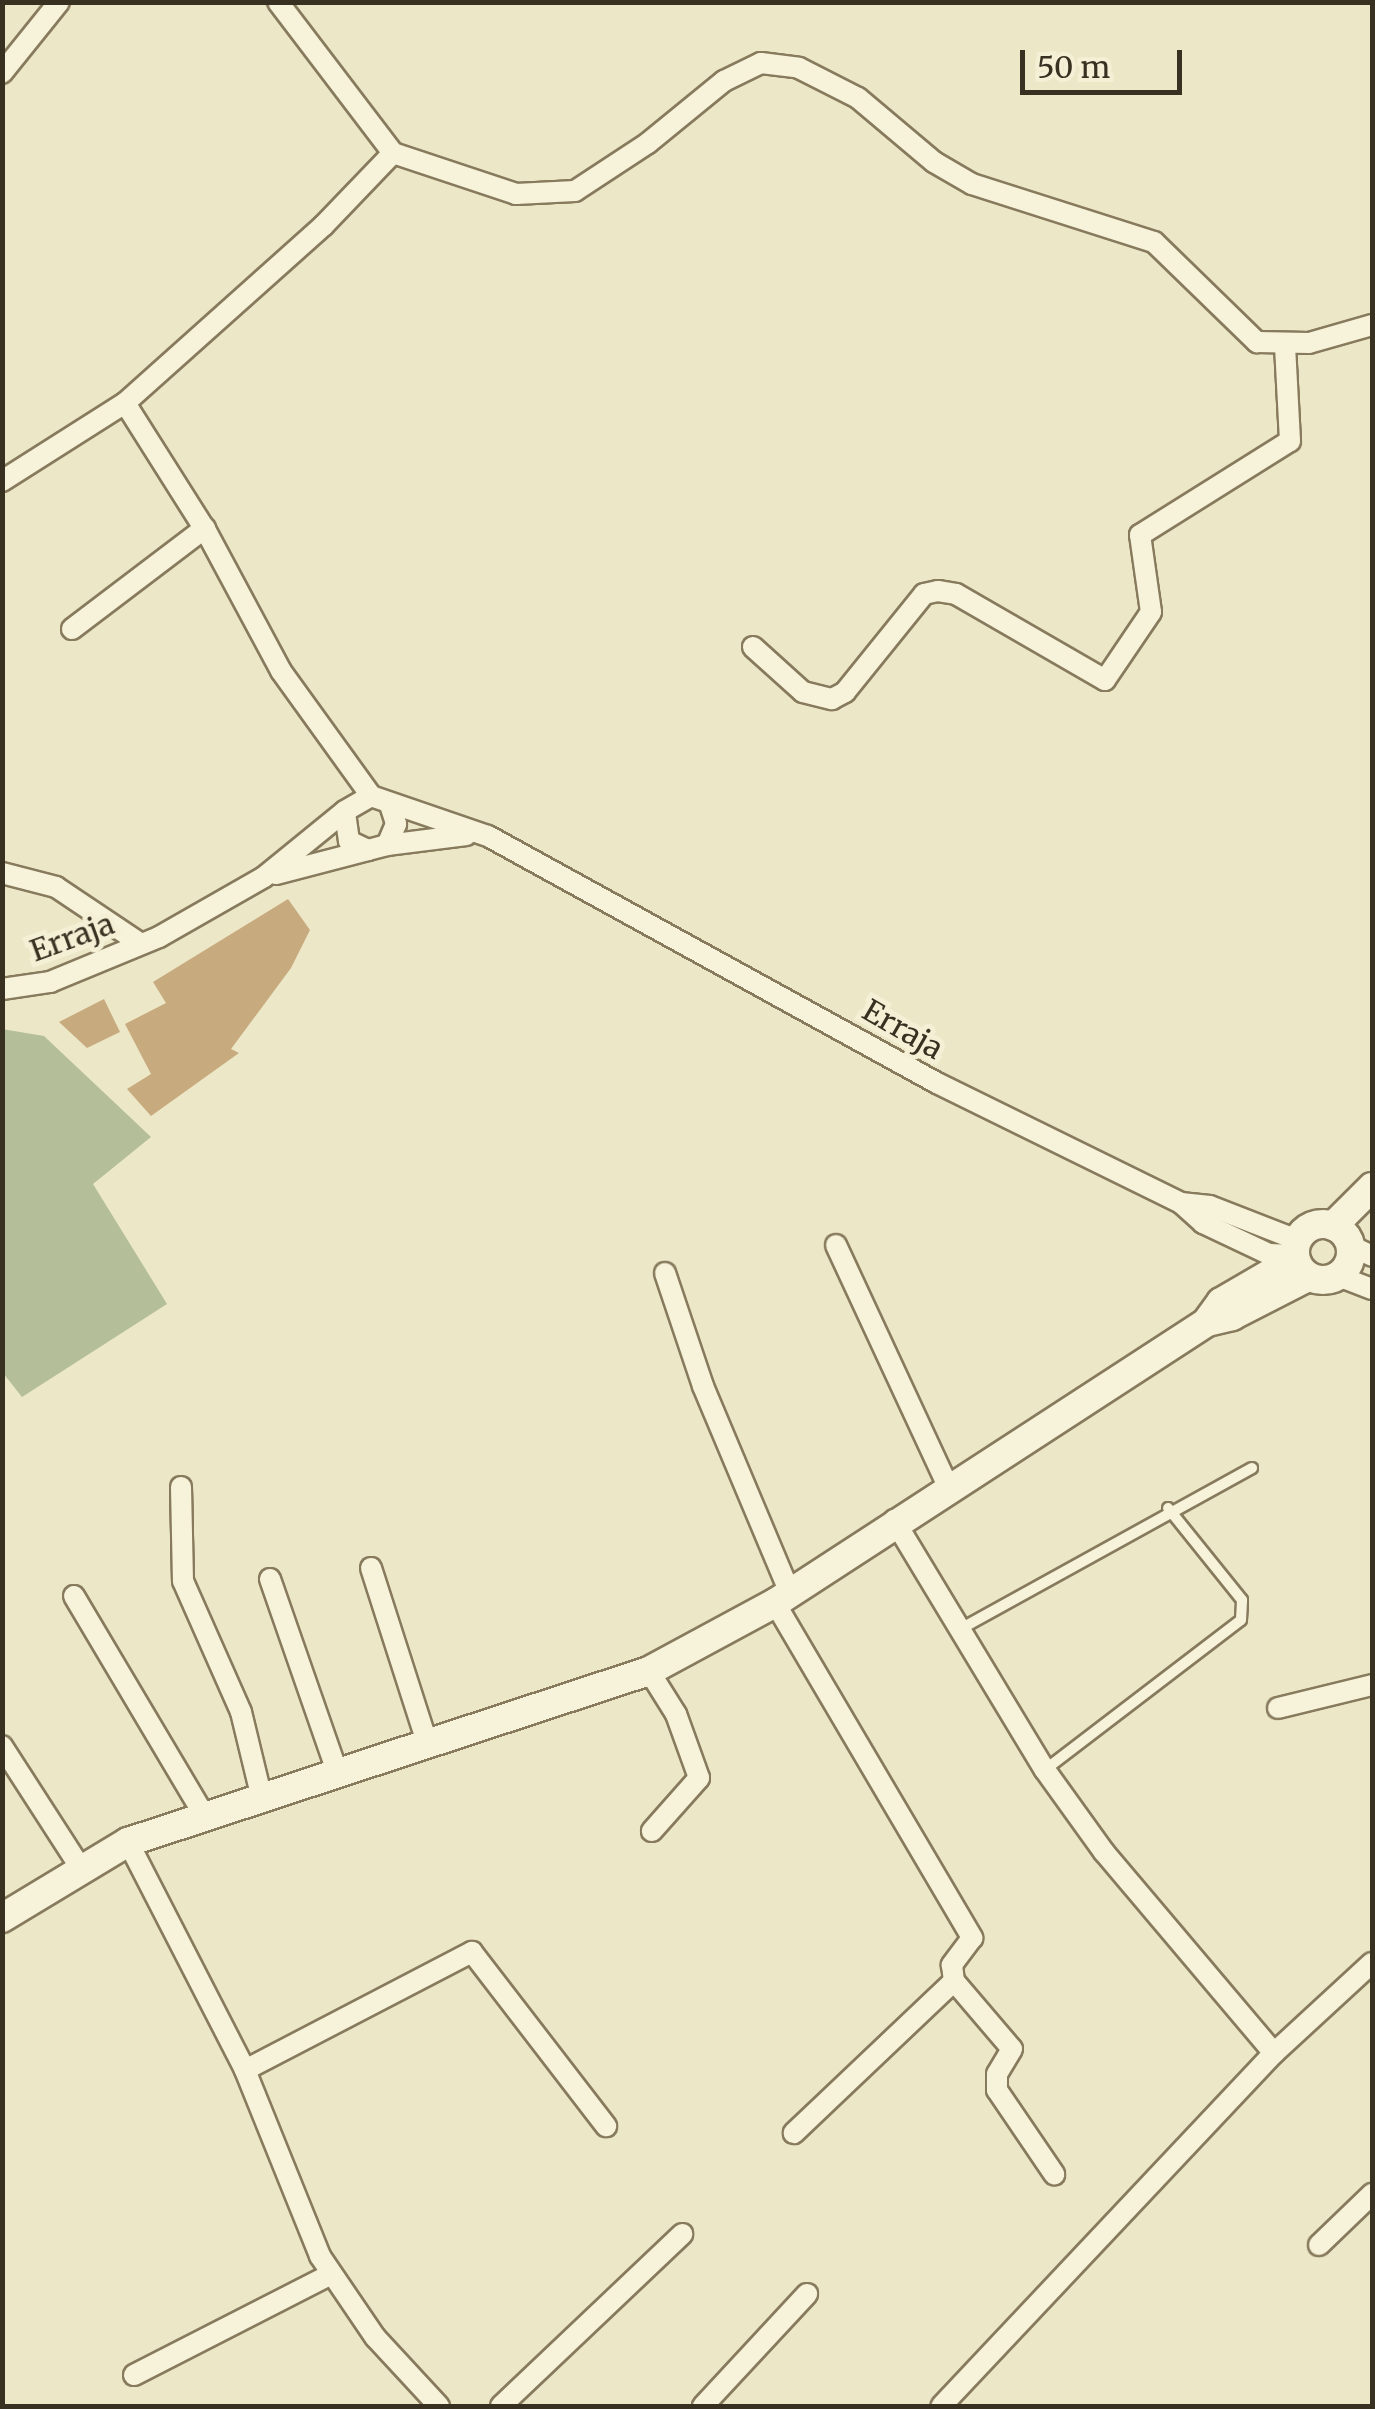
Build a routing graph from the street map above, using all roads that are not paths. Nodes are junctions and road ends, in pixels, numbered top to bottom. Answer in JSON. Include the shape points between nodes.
{"nodes":[{"id":1,"x":59,"y":2,"type":"edge"},
{"id":2,"x":278,"y":2,"type":"edge"},
{"id":3,"x":2,"y":73,"type":"edge"},
{"id":4,"x":392,"y":153,"type":"junction"},
{"id":5,"x":1372,"y":325,"type":"edge"},
{"id":6,"x":1285,"y":346,"type":"junction"},
{"id":7,"x":126,"y":403,"type":"junction"},
{"id":8,"x":2,"y":481,"type":"edge"},
{"id":9,"x":205,"y":528,"type":"junction"},
{"id":10,"x":72,"y":629,"type":"dead end"},
{"id":11,"x":753,"y":647,"type":"dead end"},
{"id":12,"x":364,"y":804,"type":"junction"},
{"id":13,"x":488,"y":836,"type":"junction"},
{"id":14,"x":377,"y":847,"type":"junction"},
{"id":15,"x":2,"y":873,"type":"edge"},
{"id":16,"x":264,"y":877,"type":"junction"},
{"id":17,"x":141,"y":944,"type":"junction"},
{"id":18,"x":2,"y":989,"type":"edge"},
{"id":19,"x":1372,"y":1187,"type":"edge"},
{"id":20,"x":1372,"y":1214,"type":"edge"},
{"id":21,"x":1351,"y":1242,"type":"edge"},
{"id":22,"x":836,"y":1245,"type":"dead end"},
{"id":23,"x":1299,"y":1258,"type":"junction"},
{"id":24,"x":664,"y":1273,"type":"dead end"},
{"id":25,"x":1338,"y":1276,"type":"junction"},
{"id":26,"x":1372,"y":1289,"type":"edge"},
{"id":27,"x":1252,"y":1468,"type":"dead end"},
{"id":28,"x":948,"y":1486,"type":"junction"},
{"id":29,"x":181,"y":1488,"type":"dead end"},
{"id":30,"x":1168,"y":1508,"type":"junction"},
{"id":31,"x":894,"y":1520,"type":"junction"},
{"id":32,"x":371,"y":1568,"type":"dead end"},
{"id":33,"x":270,"y":1579,"type":"dead end"},
{"id":34,"x":74,"y":1596,"type":"dead end"},
{"id":35,"x":782,"y":1598,"type":"junction"},
{"id":36,"x":964,"y":1626,"type":"junction"},
{"id":37,"x":649,"y":1672,"type":"junction"},
{"id":38,"x":1372,"y":1685,"type":"edge"},
{"id":39,"x":1278,"y":1708,"type":"dead end"},
{"id":40,"x":2,"y":1746,"type":"edge"},
{"id":41,"x":428,"y":1746,"type":"junction"},
{"id":42,"x":1045,"y":1770,"type":"junction"},
{"id":43,"x":338,"y":1774,"type":"junction"},
{"id":44,"x":262,"y":1798,"type":"junction"},
{"id":45,"x":204,"y":1817,"type":"junction"},
{"id":46,"x":652,"y":1831,"type":"dead end"},
{"id":47,"x":128,"y":1842,"type":"junction"},
{"id":48,"x":80,"y":1867,"type":"junction"},
{"id":49,"x":2,"y":1918,"type":"edge"},
{"id":50,"x":1372,"y":1964,"type":"edge"},
{"id":51,"x":954,"y":1980,"type":"junction"},
{"id":52,"x":1274,"y":2053,"type":"junction"},
{"id":53,"x":245,"y":2070,"type":"junction"},
{"id":54,"x":606,"y":2126,"type":"dead end"},
{"id":55,"x":794,"y":2133,"type":"dead end"},
{"id":56,"x":1054,"y":2174,"type":"dead end"},
{"id":57,"x":1372,"y":2194,"type":"edge"},
{"id":58,"x":682,"y":2234,"type":"dead end"},
{"id":59,"x":1319,"y":2245,"type":"dead end"},
{"id":60,"x":331,"y":2274,"type":"junction"},
{"id":61,"x":808,"y":2294,"type":"dead end"},
{"id":62,"x":134,"y":2375,"type":"dead end"},
{"id":63,"x":437,"y":2406,"type":"edge"},
{"id":64,"x":500,"y":2406,"type":"edge"},
{"id":65,"x":703,"y":2406,"type":"edge"},
{"id":66,"x":942,"y":2406,"type":"edge"}],
"edges":[{"from":1,"to":3,"type":"street"},
{"from":2,"to":4,"type":"street"},
{"from":4,"to":6,"type":"street","via":[[516,194],[574,191],[648,143],[724,81],[778,62],[858,98],[934,162],[972,184],[1154,242],[1258,342]]},
{"from":4,"to":7,"type":"street","via":[[324,226]]},
{"from":5,"to":6,"type":"street"},
{"from":6,"to":11,"type":"street","via":[[1290,440],[1140,535],[1152,612],[1104,680],[956,594],[938,591],[924,594],[845,692],[832,699],[803,692]]},
{"from":7,"to":8,"type":"street"},
{"from":7,"to":9,"type":"street"},
{"from":9,"to":10,"type":"street"},
{"from":9,"to":12,"type":"street","via":[[281,671]]},
{"from":12,"to":13,"type":"street","name":"Erraja"},
{"from":12,"to":14,"type":"street","via":[[396,824]]},
{"from":12,"to":14,"type":"street","via":[[344,832]]},
{"from":12,"to":16,"type":"street"},
{"from":13,"to":14,"type":"street","via":[[435,834]]},
{"from":13,"to":23,"type":"street","name":"Erraja","via":[[936,1083],[1181,1202],[1210,1206]]},
{"from":14,"to":16,"type":"street"},
{"from":15,"to":17,"type":"street","via":[[56,887]]},
{"from":16,"to":17,"type":"street","name":"Erraja"},
{"from":17,"to":18,"type":"street","name":"Erraja","via":[[50,982]]},
{"from":19,"to":21,"type":"main road"},
{"from":20,"to":21,"type":"main road"},
{"from":21,"to":23,"type":"main road","via":[[1316,1225]]},
{"from":21,"to":25,"type":"main road","via":[[1349,1263]]},
{"from":22,"to":28,"type":"street"},
{"from":23,"to":25,"type":"main road"},
{"from":23,"to":28,"type":"main road","via":[[1221,1302],[1207,1322]]},
{"from":24,"to":35,"type":"street"},
{"from":25,"to":26,"type":"street"},
{"from":27,"to":30,"type":"lane"},
{"from":28,"to":31,"type":"main road"},
{"from":29,"to":44,"type":"street","via":[[183,1581],[241,1712]]},
{"from":30,"to":36,"type":"lane"},
{"from":30,"to":42,"type":"lane","via":[[1242,1600],[1241,1620]]},
{"from":31,"to":35,"type":"main road"},
{"from":31,"to":36,"type":"street"},
{"from":32,"to":41,"type":"street"},
{"from":33,"to":43,"type":"street"},
{"from":34,"to":45,"type":"street"},
{"from":35,"to":37,"type":"main road"},
{"from":35,"to":51,"type":"street","via":[[970,1928],[969,1945],[952,1965]]},
{"from":36,"to":42,"type":"street"},
{"from":37,"to":41,"type":"main road"},
{"from":37,"to":46,"type":"street","via":[[676,1714],[699,1778]]},
{"from":38,"to":39,"type":"street"},
{"from":40,"to":48,"type":"street"},
{"from":41,"to":43,"type":"main road"},
{"from":42,"to":52,"type":"street","via":[[1104,1852]]},
{"from":43,"to":44,"type":"main road"},
{"from":44,"to":45,"type":"main road"},
{"from":45,"to":47,"type":"main road"},
{"from":47,"to":48,"type":"main road"},
{"from":47,"to":53,"type":"street"},
{"from":48,"to":49,"type":"main road"},
{"from":50,"to":52,"type":"street"},
{"from":51,"to":55,"type":"street"},
{"from":51,"to":56,"type":"street","via":[[1012,2049],[997,2090]]},
{"from":52,"to":66,"type":"street"},
{"from":53,"to":54,"type":"street","via":[[472,1952]]},
{"from":53,"to":60,"type":"street","via":[[295,2202]]},
{"from":57,"to":59,"type":"street"},
{"from":58,"to":64,"type":"street"},
{"from":60,"to":62,"type":"street"},
{"from":60,"to":63,"type":"street","via":[[375,2337]]},
{"from":61,"to":65,"type":"street"}]}
